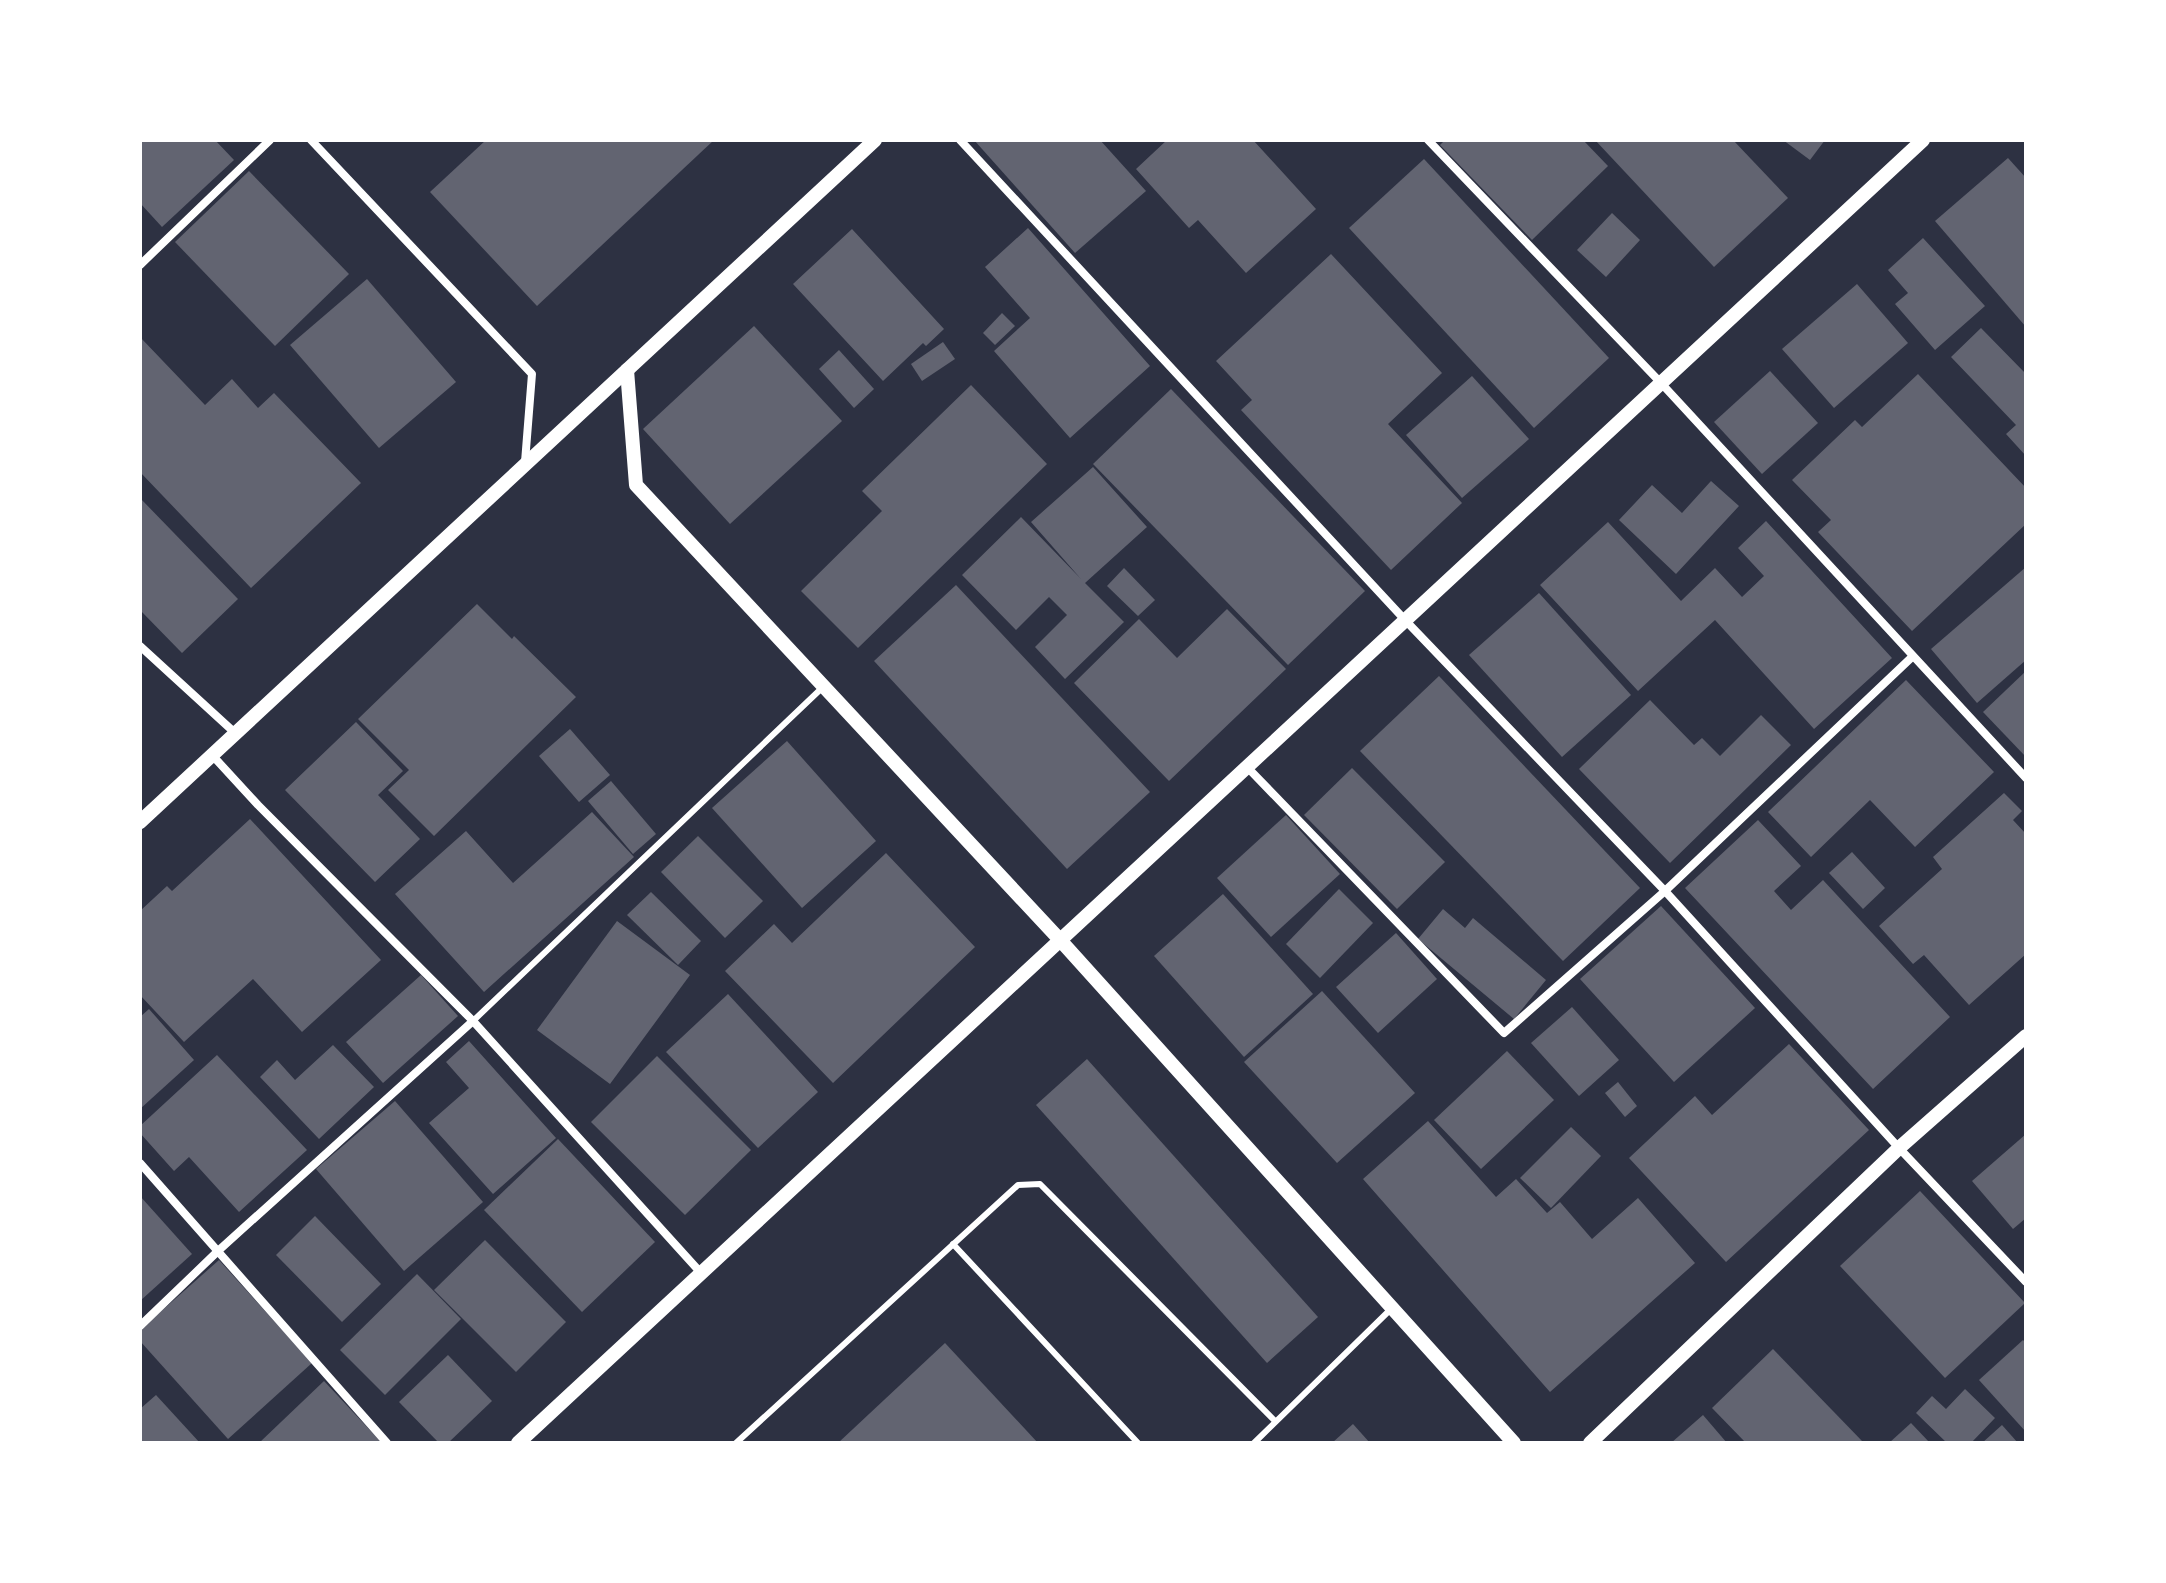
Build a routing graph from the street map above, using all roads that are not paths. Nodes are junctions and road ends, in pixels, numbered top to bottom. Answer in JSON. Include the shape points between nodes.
{"nodes":[{"id":1,"x":270,"y":140,"type":"edge"},
{"id":2,"x":311,"y":140,"type":"edge"},
{"id":3,"x":875,"y":140,"type":"edge"},
{"id":4,"x":960,"y":140,"type":"edge"},
{"id":5,"x":1428,"y":140,"type":"edge"},
{"id":6,"x":1923,"y":140,"type":"edge"},
{"id":7,"x":140,"y":265,"type":"edge"},
{"id":8,"x":627,"y":370,"type":"junction"},
{"id":9,"x":1661,"y":383,"type":"junction"},
{"id":10,"x":525,"y":463,"type":"junction"},
{"id":11,"x":1405,"y":620,"type":"junction"},
{"id":12,"x":140,"y":646,"type":"edge"},
{"id":13,"x":1912,"y":657,"type":"junction"},
{"id":14,"x":823,"y":687,"type":"junction"},
{"id":15,"x":234,"y":732,"type":"junction"},
{"id":16,"x":212,"y":755,"type":"junction"},
{"id":17,"x":1247,"y":767,"type":"junction"},
{"id":18,"x":2026,"y":778,"type":"edge"},
{"id":19,"x":140,"y":822,"type":"edge"},
{"id":20,"x":1665,"y":891,"type":"junction"},
{"id":21,"x":1061,"y":941,"type":"junction"},
{"id":22,"x":473,"y":1021,"type":"junction"},
{"id":23,"x":2026,"y":1036,"type":"edge"},
{"id":24,"x":1899,"y":1148,"type":"junction"},
{"id":25,"x":140,"y":1163,"type":"edge"},
{"id":26,"x":953,"y":1244,"type":"junction"},
{"id":27,"x":218,"y":1251,"type":"junction"},
{"id":28,"x":701,"y":1273,"type":"junction"},
{"id":29,"x":2026,"y":1282,"type":"edge"},
{"id":30,"x":1392,"y":1308,"type":"junction"},
{"id":31,"x":140,"y":1326,"type":"edge"},
{"id":32,"x":1275,"y":1421,"type":"junction"},
{"id":33,"x":523,"y":1441,"type":"edge"},
{"id":34,"x":387,"y":1443,"type":"edge"},
{"id":35,"x":736,"y":1443,"type":"edge"},
{"id":36,"x":1138,"y":1443,"type":"edge"},
{"id":37,"x":1254,"y":1443,"type":"edge"},
{"id":38,"x":1514,"y":1443,"type":"edge"},
{"id":39,"x":1590,"y":1443,"type":"edge"}],
"edges":[{"from":1,"to":7,"type":"street"},
{"from":2,"to":10,"type":"street","via":[[532,374]]},
{"from":3,"to":8,"type":"street"},
{"from":4,"to":11,"type":"street"},
{"from":5,"to":9,"type":"street"},
{"from":6,"to":9,"type":"street"},
{"from":8,"to":10,"type":"street"},
{"from":8,"to":14,"type":"street","via":[[636,485]]},
{"from":9,"to":11,"type":"street"},
{"from":9,"to":13,"type":"street"},
{"from":10,"to":15,"type":"street"},
{"from":11,"to":17,"type":"street"},
{"from":11,"to":20,"type":"street"},
{"from":12,"to":15,"type":"street"},
{"from":13,"to":18,"type":"street"},
{"from":13,"to":20,"type":"street"},
{"from":14,"to":21,"type":"street"},
{"from":14,"to":22,"type":"lane"},
{"from":15,"to":16,"type":"street"},
{"from":16,"to":19,"type":"street"},
{"from":16,"to":22,"type":"street"},
{"from":17,"to":20,"type":"street","via":[[1504,1033]]},
{"from":17,"to":21,"type":"street"},
{"from":20,"to":24,"type":"street"},
{"from":21,"to":28,"type":"street"},
{"from":21,"to":30,"type":"street"},
{"from":22,"to":27,"type":"street"},
{"from":22,"to":28,"type":"street"},
{"from":23,"to":24,"type":"street"},
{"from":24,"to":29,"type":"street"},
{"from":24,"to":39,"type":"street"},
{"from":25,"to":27,"type":"street"},
{"from":26,"to":32,"type":"lane","via":[[1018,1185],[1040,1184]]},
{"from":26,"to":35,"type":"lane"},
{"from":26,"to":36,"type":"lane"},
{"from":27,"to":31,"type":"street"},
{"from":27,"to":34,"type":"street"},
{"from":28,"to":33,"type":"street"},
{"from":30,"to":32,"type":"lane"},
{"from":30,"to":38,"type":"street"},
{"from":32,"to":37,"type":"lane"}]}
